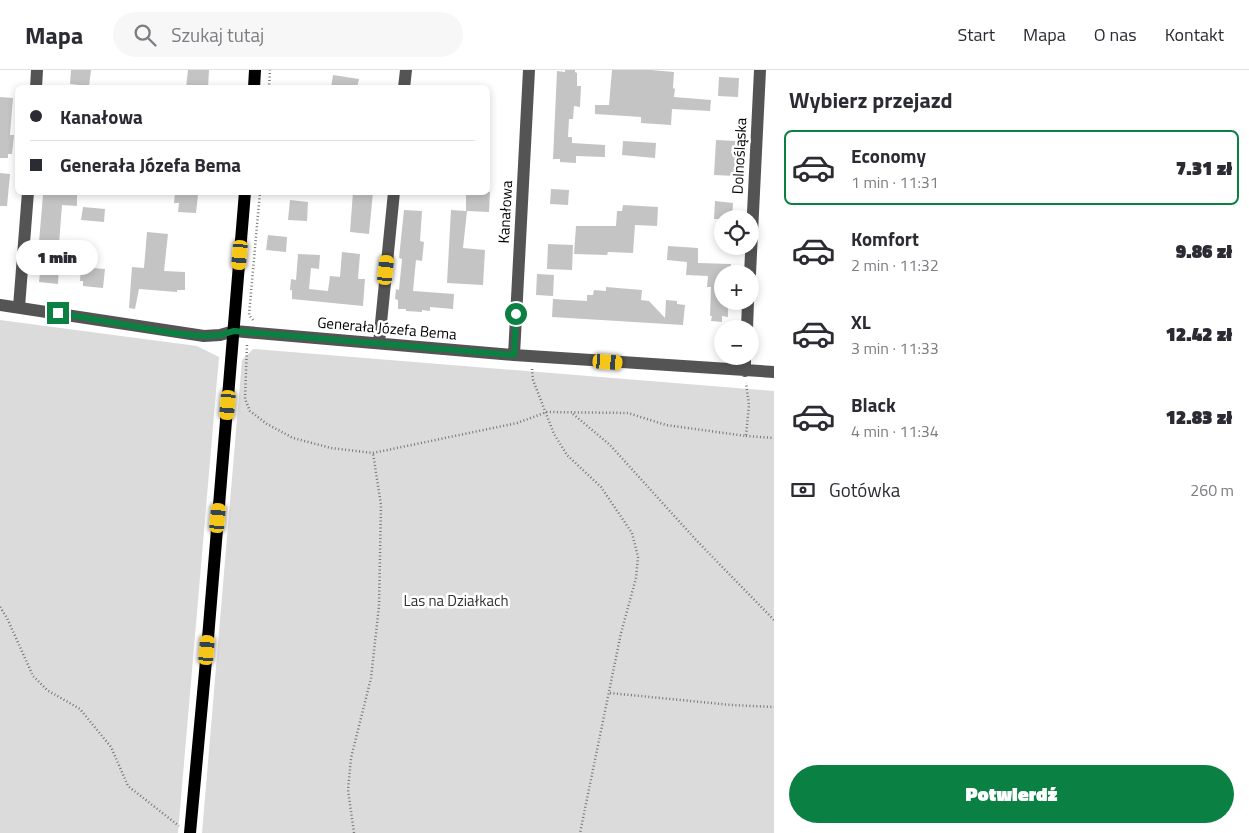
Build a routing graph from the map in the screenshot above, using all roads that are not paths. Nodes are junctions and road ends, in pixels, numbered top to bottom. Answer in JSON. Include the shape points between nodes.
{"nodes":[{"id":1,"x":37,"y":70,"type":"edge"},
{"id":2,"x":255,"y":70,"type":"edge"},
{"id":3,"x":406,"y":70,"type":"edge"},
{"id":4,"x":529,"y":70,"type":"edge"},
{"id":5,"x":760,"y":70,"type":"edge"},
{"id":6,"x":36,"y":85,"type":"edge"},
{"id":7,"x":254,"y":85,"type":"edge"},
{"id":8,"x":404,"y":85,"type":"edge"},
{"id":9,"x":28,"y":195,"type":"edge"},
{"id":10,"x":245,"y":195,"type":"edge"},
{"id":11,"x":394,"y":195,"type":"edge"},
{"id":12,"x":750,"y":265,"type":"edge"},
{"id":13,"x":0,"y":305,"type":"edge"},
{"id":14,"x":19,"y":307,"type":"junction"},
{"id":15,"x":234,"y":331,"type":"junction"},
{"id":16,"x":379,"y":343,"type":"junction"},
{"id":17,"x":514,"y":355,"type":"junction"},
{"id":18,"x":744,"y":365,"type":"edge"},
{"id":19,"x":744,"y":371,"type":"junction"},
{"id":20,"x":774,"y":372,"type":"edge"},
{"id":21,"x":185,"y":831,"type":"edge"}],
"edges":[{"from":1,"to":6,"type":"street"},
{"from":2,"to":7,"type":"main road"},
{"from":3,"to":8,"type":"street"},
{"from":4,"to":17,"type":"street","name":"Kanałowa"},
{"from":5,"to":12,"type":"street","name":"Dolnośląska"},
{"from":9,"to":14,"type":"street"},
{"from":10,"to":15,"type":"main road"},
{"from":11,"to":16,"type":"street"},
{"from":13,"to":14,"type":"street","name":"Generała Józefa Bema"},
{"from":14,"to":15,"type":"street","name":"Generała Józefa Bema","via":[[173,333],[204,336]]},
{"from":15,"to":16,"type":"street","name":"Generała Józefa Bema"},
{"from":15,"to":21,"type":"main road"},
{"from":16,"to":17,"type":"street","name":"Generała Józefa Bema"},
{"from":17,"to":19,"type":"street","name":"Generała Józefa Bema"},
{"from":18,"to":19,"type":"street"},
{"from":19,"to":20,"type":"street","name":"Generała Józefa Bema"}]}
